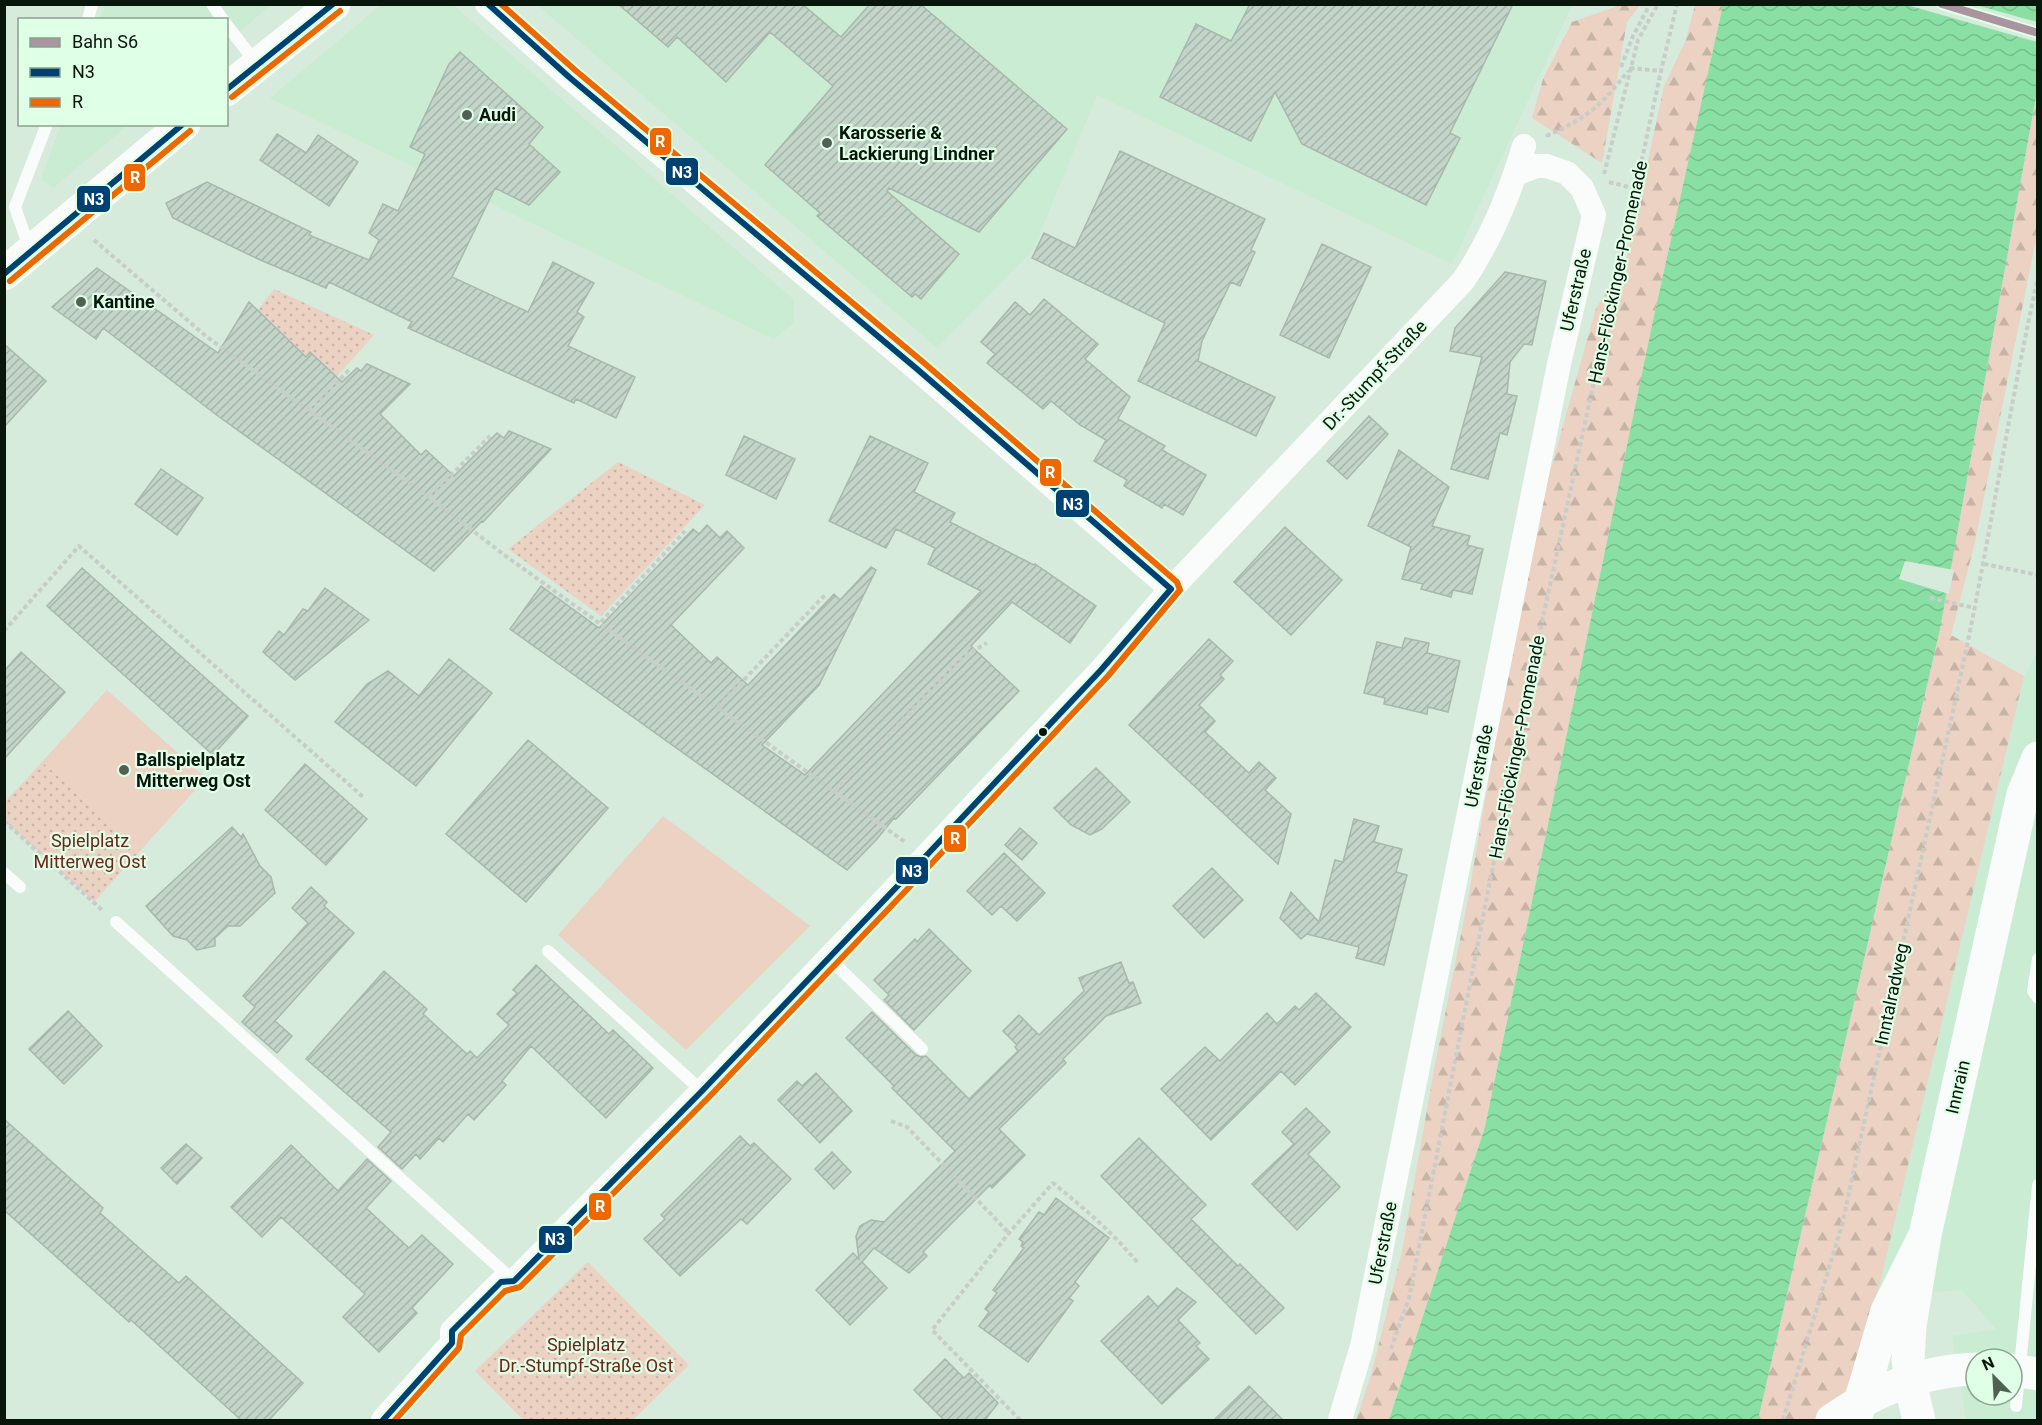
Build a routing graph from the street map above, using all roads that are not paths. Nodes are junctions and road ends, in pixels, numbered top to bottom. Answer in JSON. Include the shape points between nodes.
{"nodes":[{"id":1,"x":212,"y":4,"type":"edge"},
{"id":2,"x":334,"y":4,"type":"edge"},
{"id":3,"x":487,"y":4,"type":"edge"},
{"id":4,"x":222,"y":18,"type":"edge"},
{"id":5,"x":228,"y":27,"type":"edge"},
{"id":6,"x":257,"y":64,"type":"junction"},
{"id":7,"x":228,"y":88,"type":"edge"},
{"id":8,"x":46,"y":126,"type":"edge"},
{"id":9,"x":182,"y":126,"type":"edge"},
{"id":10,"x":1524,"y":146,"type":"road end"},
{"id":11,"x":1515,"y":174,"type":"junction"},
{"id":12,"x":30,"y":252,"type":"junction"},
{"id":13,"x":4,"y":274,"type":"edge"},
{"id":14,"x":1172,"y":589,"type":"junction"},
{"id":15,"x":2037,"y":760,"type":"edge"},
{"id":16,"x":4,"y":873,"type":"edge"},
{"id":17,"x":20,"y":887,"type":"dead end"},
{"id":18,"x":116,"y":922,"type":"road end"},
{"id":19,"x":548,"y":951,"type":"dead end"},
{"id":20,"x":828,"y":958,"type":"junction"},
{"id":21,"x":2037,"y":959,"type":"edge"},
{"id":22,"x":2037,"y":998,"type":"edge"},
{"id":23,"x":922,"y":1049,"type":"dead end"},
{"id":24,"x":702,"y":1091,"type":"junction"},
{"id":25,"x":2037,"y":1185,"type":"edge"},
{"id":26,"x":1925,"y":1235,"type":"junction"},
{"id":27,"x":514,"y":1281,"type":"junction"},
{"id":28,"x":2022,"y":1347,"type":"edge"},
{"id":29,"x":1964,"y":1371,"type":"edge"},
{"id":30,"x":383,"y":1420,"type":"edge"},
{"id":31,"x":1340,"y":1420,"type":"edge"},
{"id":32,"x":1832,"y":1420,"type":"edge"},
{"id":33,"x":1855,"y":1420,"type":"edge"},
{"id":34,"x":1919,"y":1420,"type":"edge"}],
"edges":[{"from":1,"to":4,"type":"lane"},
{"from":2,"to":6,"type":"main road"},
{"from":3,"to":14,"type":"street"},
{"from":5,"to":6,"type":"lane"},
{"from":6,"to":7,"type":"main road"},
{"from":8,"to":12,"type":"lane","via":[[15,207]]},
{"from":9,"to":12,"type":"main road"},
{"from":10,"to":11,"type":"street","name":"Dr.-Stumpf-Straße"},
{"from":11,"to":14,"type":"street","name":"Dr.-Stumpf-Straße","via":[[1482,254],[1463,281]]},
{"from":11,"to":31,"type":"street","name":"Uferstraße","via":[[1536,166],[1567,173],[1582,188],[1594,215],[1559,364],[1362,1346]]},
{"from":12,"to":13,"type":"main road"},
{"from":14,"to":20,"type":"street","name":"Dr.-Stumpf-Straße","via":[[1064,710]]},
{"from":15,"to":26,"type":"main road","name":"Innrain","via":[[2023,794]]},
{"from":16,"to":17,"type":"lane"},
{"from":18,"to":27,"type":"lane"},
{"from":19,"to":24,"type":"lane"},
{"from":20,"to":23,"type":"lane"},
{"from":20,"to":24,"type":"street","name":"Dr.-Stumpf-Straße"},
{"from":21,"to":22,"type":"lane","via":[[2033,992]]},
{"from":24,"to":27,"type":"street","name":"Dr.-Stumpf-Straße"},
{"from":25,"to":28,"type":"lane"},
{"from":26,"to":33,"type":"main road","via":[[1887,1311]]},
{"from":26,"to":34,"type":"main road","name":"Innrain","via":[[1908,1360]]},
{"from":27,"to":30,"type":"street","name":"Dr.-Stumpf-Straße","via":[[513,1294],[464,1343],[452,1343]]},
{"from":29,"to":32,"type":"main road","via":[[1892,1387]]}]}
